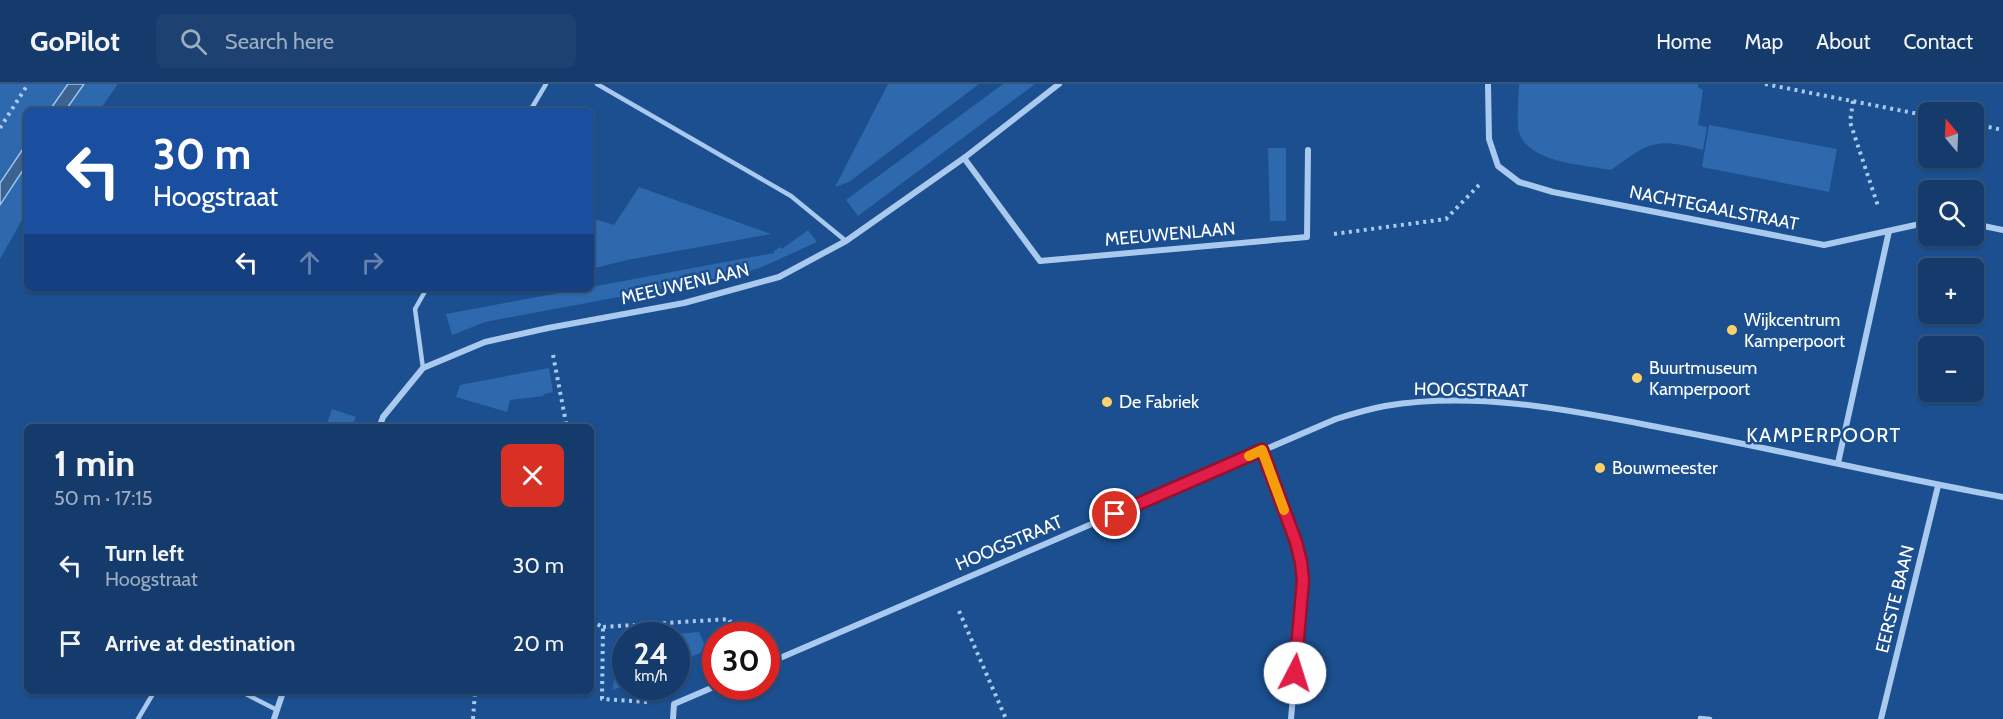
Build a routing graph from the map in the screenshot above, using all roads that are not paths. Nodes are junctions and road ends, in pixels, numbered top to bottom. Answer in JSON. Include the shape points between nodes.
{"nodes":[{"id":1,"x":546,"y":84,"type":"edge"},
{"id":2,"x":597,"y":84,"type":"edge"},
{"id":3,"x":1059,"y":84,"type":"edge"},
{"id":4,"x":1488,"y":84,"type":"edge"},
{"id":5,"x":532,"y":108,"type":"edge"},
{"id":6,"x":1308,"y":150,"type":"dead end"},
{"id":7,"x":963,"y":158,"type":"junction"},
{"id":8,"x":1918,"y":224,"type":"edge"},
{"id":9,"x":1984,"y":226,"type":"edge"},
{"id":10,"x":2003,"y":230,"type":"edge"},
{"id":11,"x":1889,"y":231,"type":"junction"},
{"id":12,"x":846,"y":241,"type":"junction"},
{"id":13,"x":425,"y":291,"type":"edge"},
{"id":14,"x":423,"y":368,"type":"junction"},
{"id":15,"x":380,"y":424,"type":"edge"},
{"id":16,"x":1262,"y":450,"type":"junction"},
{"id":17,"x":1838,"y":463,"type":"junction"},
{"id":18,"x":1938,"y":486,"type":"junction"},
{"id":19,"x":2003,"y":497,"type":"edge"},
{"id":20,"x":780,"y":658,"type":"edge"},
{"id":21,"x":702,"y":692,"type":"edge"},
{"id":22,"x":153,"y":694,"type":"edge"},
{"id":23,"x":246,"y":694,"type":"edge"},
{"id":24,"x":283,"y":694,"type":"edge"},
{"id":25,"x":277,"y":710,"type":"junction"},
{"id":26,"x":1700,"y":718,"type":"edge"},
{"id":27,"x":138,"y":719,"type":"edge"},
{"id":28,"x":274,"y":719,"type":"edge"},
{"id":29,"x":673,"y":719,"type":"edge"},
{"id":30,"x":1291,"y":719,"type":"edge"},
{"id":31,"x":1710,"y":719,"type":"edge"},
{"id":32,"x":1881,"y":719,"type":"edge"}],
"edges":[{"from":1,"to":5,"type":"lane"},
{"from":2,"to":12,"type":"lane","via":[[791,196]]},
{"from":3,"to":7,"type":"street","name":"MEEUWENLAAN"},
{"from":4,"to":11,"type":"street","name":"NACHTEGAALSTRAAT","via":[[1489,139],[1498,166],[1519,182],[1824,245]]},
{"from":6,"to":7,"type":"street","name":"MEEUWENLAAN","via":[[1307,237],[1040,261]]},
{"from":7,"to":12,"type":"street","name":"MEEUWENLAAN"},
{"from":8,"to":11,"type":"street","name":"NACHTEGAALSTRAAT"},
{"from":9,"to":10,"type":"street"},
{"from":11,"to":17,"type":"street"},
{"from":12,"to":14,"type":"street","name":"MEEUWENLAAN","via":[[779,277],[684,303],[485,342]]},
{"from":13,"to":14,"type":"lane","via":[[415,309]]},
{"from":14,"to":15,"type":"street","name":"MEEUWENLAAN"},
{"from":16,"to":17,"type":"street","name":"HOOGSTRAAT","via":[[1336,419],[1384,406],[1436,401],[1555,407]]},
{"from":16,"to":20,"type":"street","name":"HOOGSTRAAT"},
{"from":16,"to":30,"type":"street","via":[[1296,542],[1303,580]]},
{"from":17,"to":18,"type":"street","name":"HOOGSTRAAT"},
{"from":18,"to":19,"type":"street","name":"HOOGSTRAAT"},
{"from":18,"to":32,"type":"street","name":"EERSTE BAAN"},
{"from":21,"to":29,"type":"street","via":[[674,704]]},
{"from":22,"to":27,"type":"lane"},
{"from":23,"to":25,"type":"lane"},
{"from":24,"to":25,"type":"street"},
{"from":25,"to":28,"type":"street"},
{"from":26,"to":31,"type":"lane"}]}
